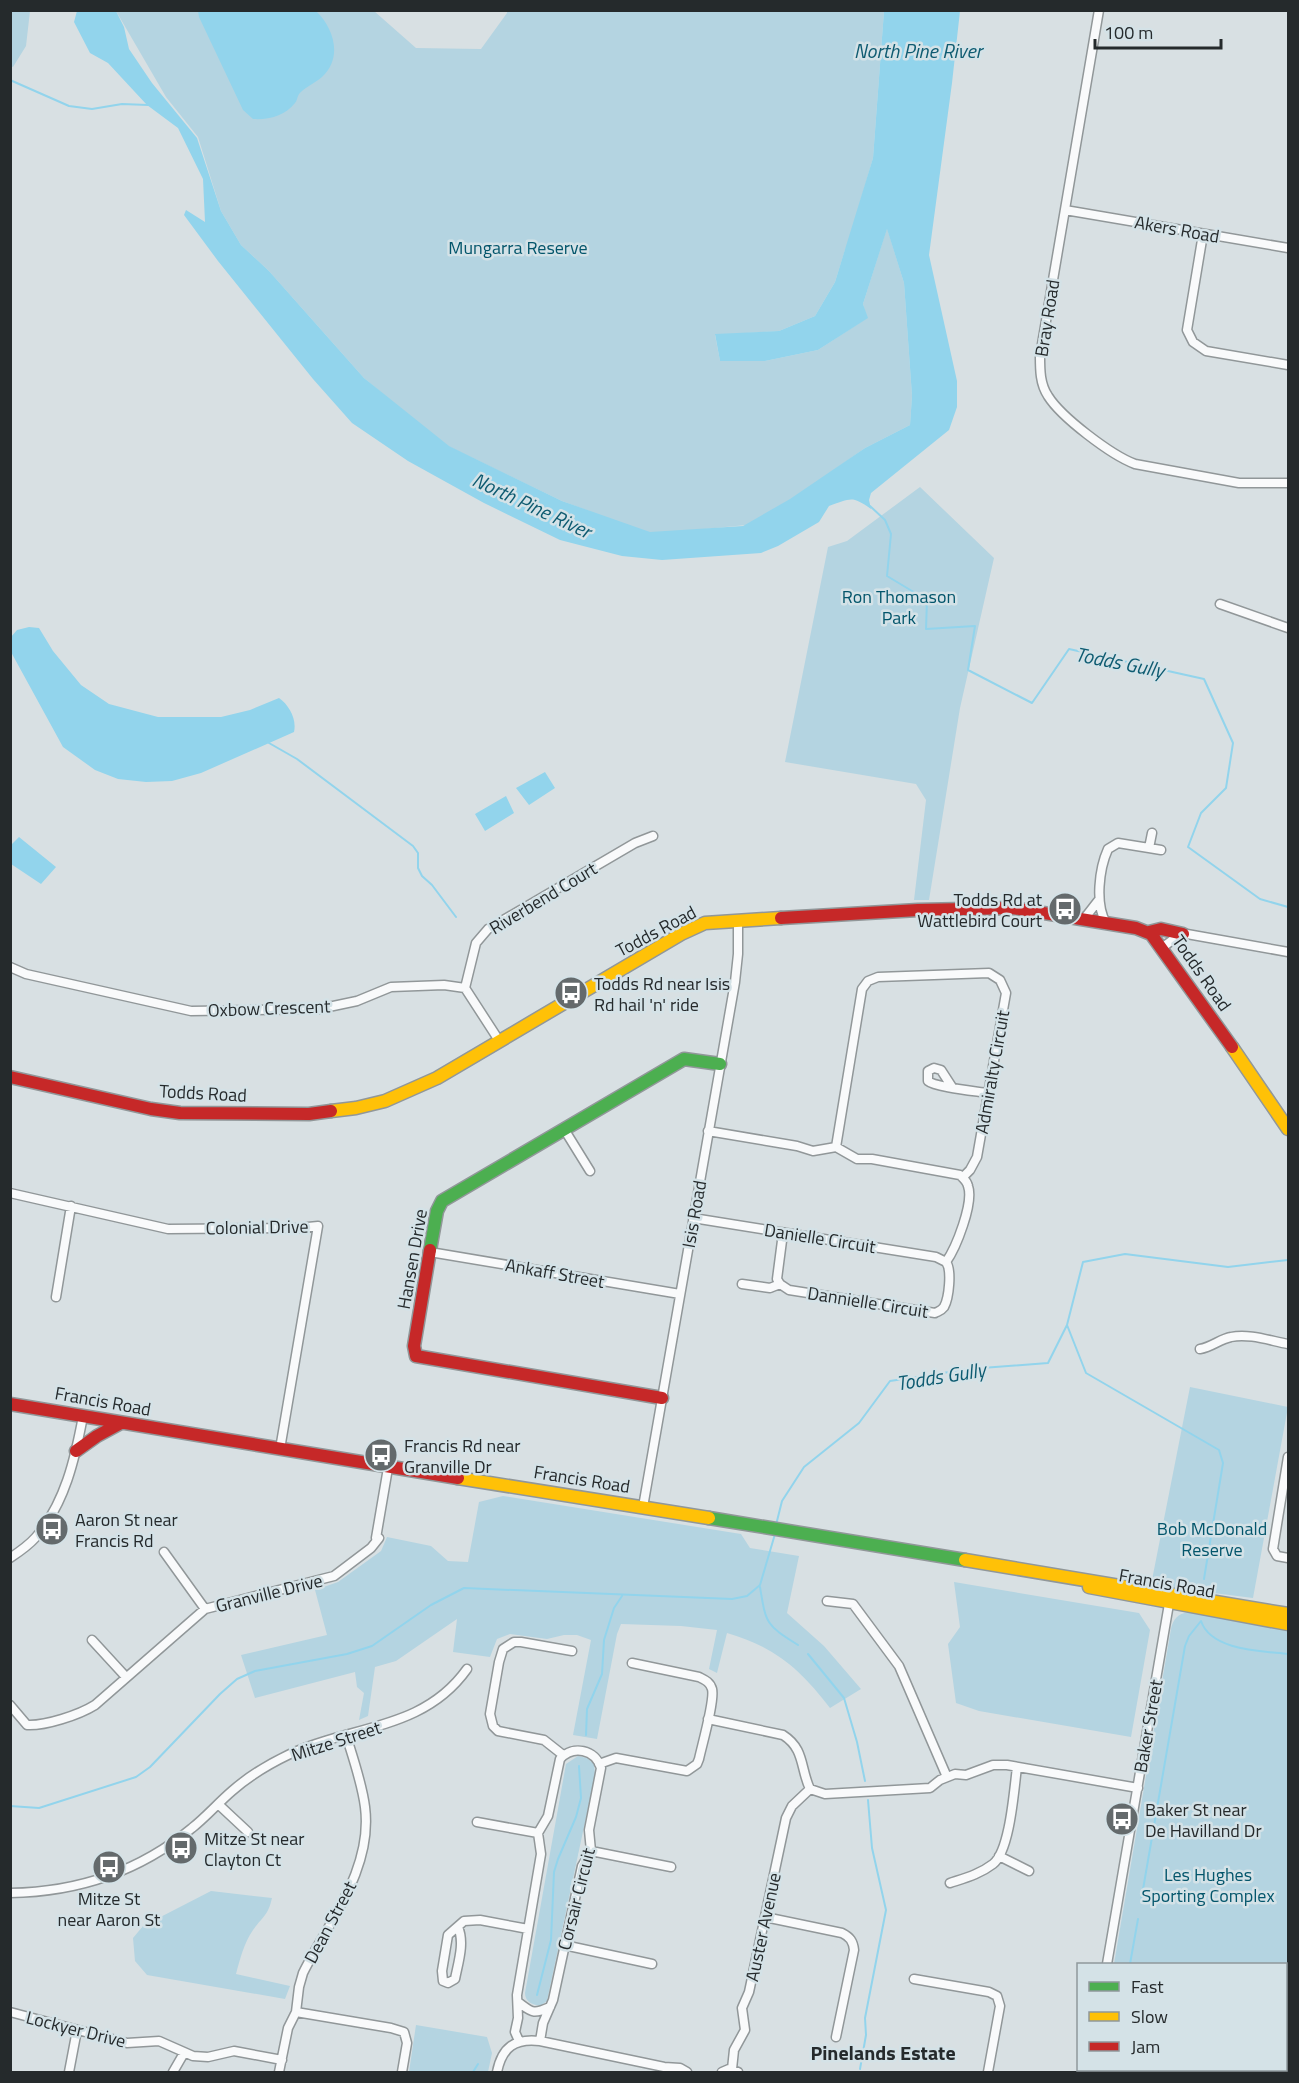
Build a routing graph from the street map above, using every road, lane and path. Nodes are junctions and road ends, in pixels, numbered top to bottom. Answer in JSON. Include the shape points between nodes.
{"nodes":[{"id":1,"x":1099,"y":10,"type":"edge"},
{"id":2,"x":1065,"y":210,"type":"junction"},
{"id":3,"x":1203,"y":234,"type":"junction"},
{"id":4,"x":1288,"y":249,"type":"edge"},
{"id":5,"x":1288,"y":364,"type":"edge"},
{"id":6,"x":1288,"y":483,"type":"edge"},
{"id":7,"x":1220,"y":604,"type":"dead end"},
{"id":8,"x":1288,"y":628,"type":"edge"},
{"id":9,"x":1152,"y":833,"type":"dead end"},
{"id":10,"x":653,"y":836,"type":"dead end"},
{"id":11,"x":1149,"y":848,"type":"junction"},
{"id":12,"x":1161,"y":850,"type":"dead end"},
{"id":13,"x":1098,"y":901,"type":"junction"},
{"id":14,"x":1084,"y":919,"type":"junction"},
{"id":15,"x":738,"y":920,"type":"junction"},
{"id":16,"x":1106,"y":923,"type":"junction"},
{"id":17,"x":1149,"y":932,"type":"junction"},
{"id":18,"x":1183,"y":934,"type":"junction"},
{"id":19,"x":1163,"y":947,"type":"junction"},
{"id":20,"x":1288,"y":952,"type":"edge"},
{"id":21,"x":10,"y":968,"type":"edge"},
{"id":22,"x":465,"y":987,"type":"junction"},
{"id":23,"x":500,"y":1042,"type":"junction"},
{"id":24,"x":720,"y":1064,"type":"junction"},
{"id":25,"x":10,"y":1077,"type":"edge"},
{"id":26,"x":952,"y":1087,"type":"dead end"},
{"id":27,"x":987,"y":1093,"type":"junction"},
{"id":28,"x":564,"y":1129,"type":"junction"},
{"id":29,"x":1288,"y":1129,"type":"edge"},
{"id":30,"x":708,"y":1131,"type":"junction"},
{"id":31,"x":836,"y":1146,"type":"junction"},
{"id":32,"x":590,"y":1171,"type":"dead end"},
{"id":33,"x":963,"y":1178,"type":"junction"},
{"id":34,"x":10,"y":1193,"type":"edge"},
{"id":35,"x":71,"y":1206,"type":"junction"},
{"id":36,"x":693,"y":1218,"type":"junction"},
{"id":37,"x":783,"y":1233,"type":"junction"},
{"id":38,"x":430,"y":1252,"type":"junction"},
{"id":39,"x":946,"y":1262,"type":"junction"},
{"id":40,"x":742,"y":1284,"type":"dead end"},
{"id":41,"x":780,"y":1284,"type":"junction"},
{"id":42,"x":680,"y":1294,"type":"junction"},
{"id":43,"x":56,"y":1297,"type":"dead end"},
{"id":44,"x":1288,"y":1344,"type":"edge"},
{"id":45,"x":1200,"y":1349,"type":"dead end"},
{"id":46,"x":662,"y":1398,"type":"junction"},
{"id":47,"x":10,"y":1404,"type":"edge"},
{"id":48,"x":83,"y":1416,"type":"junction"},
{"id":49,"x":121,"y":1423,"type":"junction"},
{"id":50,"x":280,"y":1449,"type":"junction"},
{"id":51,"x":76,"y":1451,"type":"junction"},
{"id":52,"x":1288,"y":1457,"type":"edge"},
{"id":53,"x":388,"y":1468,"type":"junction"},
{"id":54,"x":1286,"y":1483,"type":"edge"},
{"id":55,"x":643,"y":1507,"type":"junction"},
{"id":56,"x":164,"y":1552,"type":"dead end"},
{"id":57,"x":10,"y":1558,"type":"edge"},
{"id":58,"x":1288,"y":1558,"type":"edge"},
{"id":59,"x":1170,"y":1598,"type":"junction"},
{"id":60,"x":827,"y":1602,"type":"dead end"},
{"id":61,"x":205,"y":1609,"type":"junction"},
{"id":62,"x":1288,"y":1614,"type":"edge"},
{"id":63,"x":1288,"y":1624,"type":"edge"},
{"id":64,"x":92,"y":1640,"type":"dead end"},
{"id":65,"x":572,"y":1652,"type":"dead end"},
{"id":66,"x":632,"y":1663,"type":"dead end"},
{"id":67,"x":467,"y":1669,"type":"dead end"},
{"id":68,"x":126,"y":1677,"type":"junction"},
{"id":69,"x":10,"y":1705,"type":"edge"},
{"id":70,"x":708,"y":1719,"type":"junction"},
{"id":71,"x":346,"y":1735,"type":"junction"},
{"id":72,"x":563,"y":1755,"type":"junction"},
{"id":73,"x":599,"y":1764,"type":"junction"},
{"id":74,"x":1017,"y":1767,"type":"junction"},
{"id":75,"x":947,"y":1777,"type":"junction"},
{"id":76,"x":1137,"y":1788,"type":"junction"},
{"id":77,"x":810,"y":1789,"type":"junction"},
{"id":78,"x":218,"y":1804,"type":"junction"},
{"id":79,"x":477,"y":1822,"type":"dead end"},
{"id":80,"x":248,"y":1832,"type":"dead end"},
{"id":81,"x":538,"y":1833,"type":"junction"},
{"id":82,"x":591,"y":1851,"type":"junction"},
{"id":83,"x":999,"y":1856,"type":"junction"},
{"id":84,"x":671,"y":1867,"type":"dead end"},
{"id":85,"x":1029,"y":1871,"type":"dead end"},
{"id":86,"x":950,"y":1883,"type":"dead end"},
{"id":87,"x":10,"y":1893,"type":"edge"},
{"id":88,"x":765,"y":1917,"type":"junction"},
{"id":89,"x":458,"y":1927,"type":"junction"},
{"id":90,"x":528,"y":1929,"type":"junction"},
{"id":91,"x":564,"y":1945,"type":"junction"},
{"id":92,"x":1107,"y":1963,"type":"edge"},
{"id":93,"x":652,"y":1964,"type":"dead end"},
{"id":94,"x":914,"y":1979,"type":"dead end"},
{"id":95,"x":518,"y":2002,"type":"junction"},
{"id":96,"x":549,"y":2007,"type":"junction"},
{"id":97,"x":10,"y":2012,"type":"edge"},
{"id":98,"x":296,"y":2012,"type":"junction"},
{"id":99,"x":532,"y":2012,"type":"junction"},
{"id":100,"x":518,"y":2018,"type":"junction"},
{"id":101,"x":543,"y":2023,"type":"junction"},
{"id":102,"x":77,"y":2030,"type":"junction"},
{"id":103,"x":836,"y":2037,"type":"dead end"},
{"id":104,"x":519,"y":2041,"type":"junction"},
{"id":105,"x":540,"y":2041,"type":"junction"},
{"id":106,"x":184,"y":2053,"type":"junction"},
{"id":107,"x":282,"y":2060,"type":"junction"},
{"id":108,"x":735,"y":2071,"type":"edge"},
{"id":109,"x":69,"y":2073,"type":"edge"},
{"id":110,"x":173,"y":2073,"type":"edge"},
{"id":111,"x":279,"y":2073,"type":"edge"},
{"id":112,"x":402,"y":2073,"type":"edge"},
{"id":113,"x":496,"y":2073,"type":"edge"},
{"id":114,"x":687,"y":2073,"type":"edge"},
{"id":115,"x":722,"y":2073,"type":"edge"},
{"id":116,"x":988,"y":2073,"type":"edge"}],
"edges":[{"from":1,"to":2,"type":"street","name":"Bray Road"},
{"from":2,"to":3,"type":"street","name":"Akers Road"},
{"from":2,"to":6,"type":"street","name":"Bray Road","via":[[1040,356],[1041,381],[1052,401],[1086,433],[1135,465],[1239,483]]},
{"from":3,"to":4,"type":"street","name":"Akers Road"},
{"from":3,"to":5,"type":"street","via":[[1187,330],[1193,342],[1206,351]]},
{"from":7,"to":8,"type":"street"},
{"from":9,"to":11,"type":"street"},
{"from":10,"to":22,"type":"street","name":"Riverbend Court","via":[[488,929],[476,943]]},
{"from":11,"to":12,"type":"street"},
{"from":11,"to":13,"type":"street","via":[[1118,843],[1108,849]]},
{"from":13,"to":14,"type":"street"},
{"from":13,"to":16,"type":"street"},
{"from":14,"to":15,"type":"street","name":"Todds Road","via":[[999,908]]},
{"from":14,"to":16,"type":"street","name":"Todds Road"},
{"from":15,"to":23,"type":"street","name":"Todds Road","via":[[693,927]]},
{"from":15,"to":24,"type":"street","name":"Isis Road","via":[[736,973]]},
{"from":16,"to":17,"type":"street","name":"Todds Road"},
{"from":17,"to":18,"type":"street","via":[[1161,929]]},
{"from":17,"to":19,"type":"street","name":"Todds Road"},
{"from":18,"to":19,"type":"street"},
{"from":18,"to":20,"type":"street"},
{"from":19,"to":29,"type":"street","name":"Todds Road"},
{"from":21,"to":22,"type":"street","name":"Oxbow Crescent","via":[[191,1011],[319,1009],[357,1001],[391,987]]},
{"from":22,"to":23,"type":"street"},
{"from":23,"to":25,"type":"street","name":"Todds Road","via":[[412,1091],[332,1112],[180,1113]]},
{"from":24,"to":28,"type":"street","name":"Hansen Drive","via":[[684,1059]]},
{"from":24,"to":30,"type":"street","name":"Isis Road"},
{"from":26,"to":27,"type":"street"},
{"from":27,"to":31,"type":"street","name":"Admiralty Circuit","via":[[1006,993],[1000,980],[989,973],[878,977],[862,989]]},
{"from":27,"to":33,"type":"street","name":"Admiralty Circuit","via":[[977,1157]]},
{"from":28,"to":32,"type":"street"},
{"from":28,"to":38,"type":"street","name":"Hansen Drive","via":[[442,1201]]},
{"from":30,"to":31,"type":"street","via":[[813,1151]]},
{"from":30,"to":36,"type":"street","name":"Isis Road"},
{"from":31,"to":33,"type":"street","via":[[857,1159],[956,1173]]},
{"from":33,"to":39,"type":"street","via":[[969,1191],[965,1221]]},
{"from":34,"to":35,"type":"street","name":"Colonial Drive"},
{"from":35,"to":43,"type":"street"},
{"from":35,"to":50,"type":"street","name":"Colonial Drive","via":[[168,1229],[318,1226]]},
{"from":36,"to":37,"type":"street","name":"Danielle Circuit"},
{"from":36,"to":42,"type":"street","name":"Isis Road"},
{"from":37,"to":39,"type":"street","name":"Danielle Circuit","via":[[936,1257]]},
{"from":37,"to":41,"type":"street","via":[[777,1273]]},
{"from":38,"to":42,"type":"street","name":"Ankaff Street"},
{"from":38,"to":46,"type":"street","name":"Hansen Drive","via":[[414,1346],[416,1356]]},
{"from":39,"to":41,"type":"street","name":"Dannielle Circuit","via":[[950,1271],[946,1302],[935,1313],[789,1290]]},
{"from":40,"to":41,"type":"street","name":"Dannielle Circuit","via":[[770,1288]]},
{"from":42,"to":46,"type":"street","name":"Isis Road"},
{"from":44,"to":45,"type":"street","via":[[1238,1336]]},
{"from":46,"to":55,"type":"street","name":"Isis Road"},
{"from":47,"to":48,"type":"street","name":"Francis Road"},
{"from":48,"to":49,"type":"street","name":"Francis Road"},
{"from":48,"to":51,"type":"street"},
{"from":49,"to":50,"type":"street","name":"Francis Road"},
{"from":49,"to":51,"type":"street"},
{"from":50,"to":53,"type":"street","name":"Francis Road"},
{"from":51,"to":57,"type":"street","via":[[54,1510],[35,1539]]},
{"from":52,"to":54,"type":"street"},
{"from":53,"to":55,"type":"street","name":"Francis Road"},
{"from":53,"to":61,"type":"street","name":"Granville Drive","via":[[379,1538],[371,1548],[334,1576]]},
{"from":54,"to":58,"type":"street","via":[[1273,1549],[1277,1556]]},
{"from":55,"to":59,"type":"street","name":"Francis Road","via":[[1041,1574],[1110,1592]]},
{"from":56,"to":61,"type":"street"},
{"from":59,"to":62,"type":"street","name":"Francis Road"},
{"from":59,"to":63,"type":"street","name":"Francis Road"},
{"from":59,"to":76,"type":"street","name":"Baker Street"},
{"from":60,"to":75,"type":"street","via":[[853,1604],[899,1666]]},
{"from":61,"to":68,"type":"street","name":"Granville Drive"},
{"from":64,"to":68,"type":"street"},
{"from":65,"to":72,"type":"street","via":[[521,1642],[508,1645],[501,1654],[490,1714],[498,1731],[544,1740]]},
{"from":66,"to":70,"type":"street","via":[[706,1680],[713,1692]]},
{"from":67,"to":71,"type":"street","name":"Mitze Street","via":[[457,1683],[403,1719]]},
{"from":68,"to":69,"type":"street","name":"Granville Drive","via":[[85,1712],[38,1726],[27,1725]]},
{"from":70,"to":73,"type":"street","via":[[697,1764],[687,1771],[616,1758]]},
{"from":70,"to":77,"type":"street","via":[[783,1735],[794,1742]]},
{"from":71,"to":78,"type":"street","name":"Mitze Street","via":[[270,1764]]},
{"from":71,"to":98,"type":"street","name":"Dean Street","via":[[365,1807],[365,1834],[351,1886],[303,1973]]},
{"from":72,"to":73,"type":"street","via":[[574,1750],[586,1751]]},
{"from":72,"to":81,"type":"street","via":[[557,1765],[548,1816]]},
{"from":73,"to":82,"type":"street","name":"Corsair Circuit","via":[[601,1776],[589,1830]]},
{"from":74,"to":75,"type":"street","via":[[993,1765]]},
{"from":74,"to":76,"type":"street"},
{"from":74,"to":83,"type":"street","via":[[1005,1848]]},
{"from":75,"to":77,"type":"street","via":[[930,1788],[825,1794]]},
{"from":76,"to":92,"type":"street","name":"Baker Street"},
{"from":77,"to":88,"type":"street","name":"Auster Avenue","via":[[792,1806],[786,1818]]},
{"from":78,"to":80,"type":"street"},
{"from":78,"to":87,"type":"street","name":"Mitze Street","via":[[171,1844],[116,1874],[74,1887]]},
{"from":79,"to":81,"type":"street"},
{"from":81,"to":90,"type":"street","via":[[541,1854]]},
{"from":82,"to":84,"type":"street"},
{"from":82,"to":91,"type":"street","name":"Corsair Circuit","via":[[582,1866]]},
{"from":83,"to":85,"type":"street"},
{"from":83,"to":86,"type":"street","via":[[995,1863],[976,1874]]},
{"from":88,"to":103,"type":"street","via":[[849,1937],[854,1950]]},
{"from":88,"to":108,"type":"street","name":"Auster Avenue","via":[[742,2008],[745,2030],[734,2050]]},
{"from":89,"to":89,"type":"street","via":[[462,1940],[455,1979],[448,1983],[443,1981],[442,1971],[448,1935]]},
{"from":89,"to":90,"type":"street","via":[[470,1920]]},
{"from":90,"to":95,"type":"street"},
{"from":91,"to":93,"type":"street"},
{"from":91,"to":96,"type":"street","name":"Corsair Circuit"},
{"from":94,"to":116,"type":"street","via":[[997,1996],[1000,2006]]},
{"from":95,"to":99,"type":"street"},
{"from":95,"to":100,"type":"street"},
{"from":96,"to":99,"type":"street"},
{"from":96,"to":101,"type":"street","name":"Corsair Circuit"},
{"from":97,"to":102,"type":"street","name":"Lockyer Drive"},
{"from":98,"to":107,"type":"street","name":"Dean Street","via":[[288,2028]]},
{"from":98,"to":112,"type":"street","via":[[404,2032],[407,2043]]},
{"from":99,"to":100,"type":"street"},
{"from":99,"to":101,"type":"street"},
{"from":100,"to":104,"type":"street","via":[[515,2032]]},
{"from":101,"to":105,"type":"street"},
{"from":102,"to":106,"type":"street","name":"Lockyer Drive","via":[[127,2043],[159,2041]]},
{"from":102,"to":109,"type":"street"},
{"from":104,"to":105,"type":"street"},
{"from":104,"to":113,"type":"street","via":[[505,2051]]},
{"from":105,"to":114,"type":"street","via":[[680,2068]]},
{"from":106,"to":107,"type":"street","name":"Lockyer Drive","via":[[201,2058],[234,2051]]},
{"from":106,"to":110,"type":"street"},
{"from":107,"to":111,"type":"street","name":"Dean Street"},
{"from":108,"to":115,"type":"street"}]}
